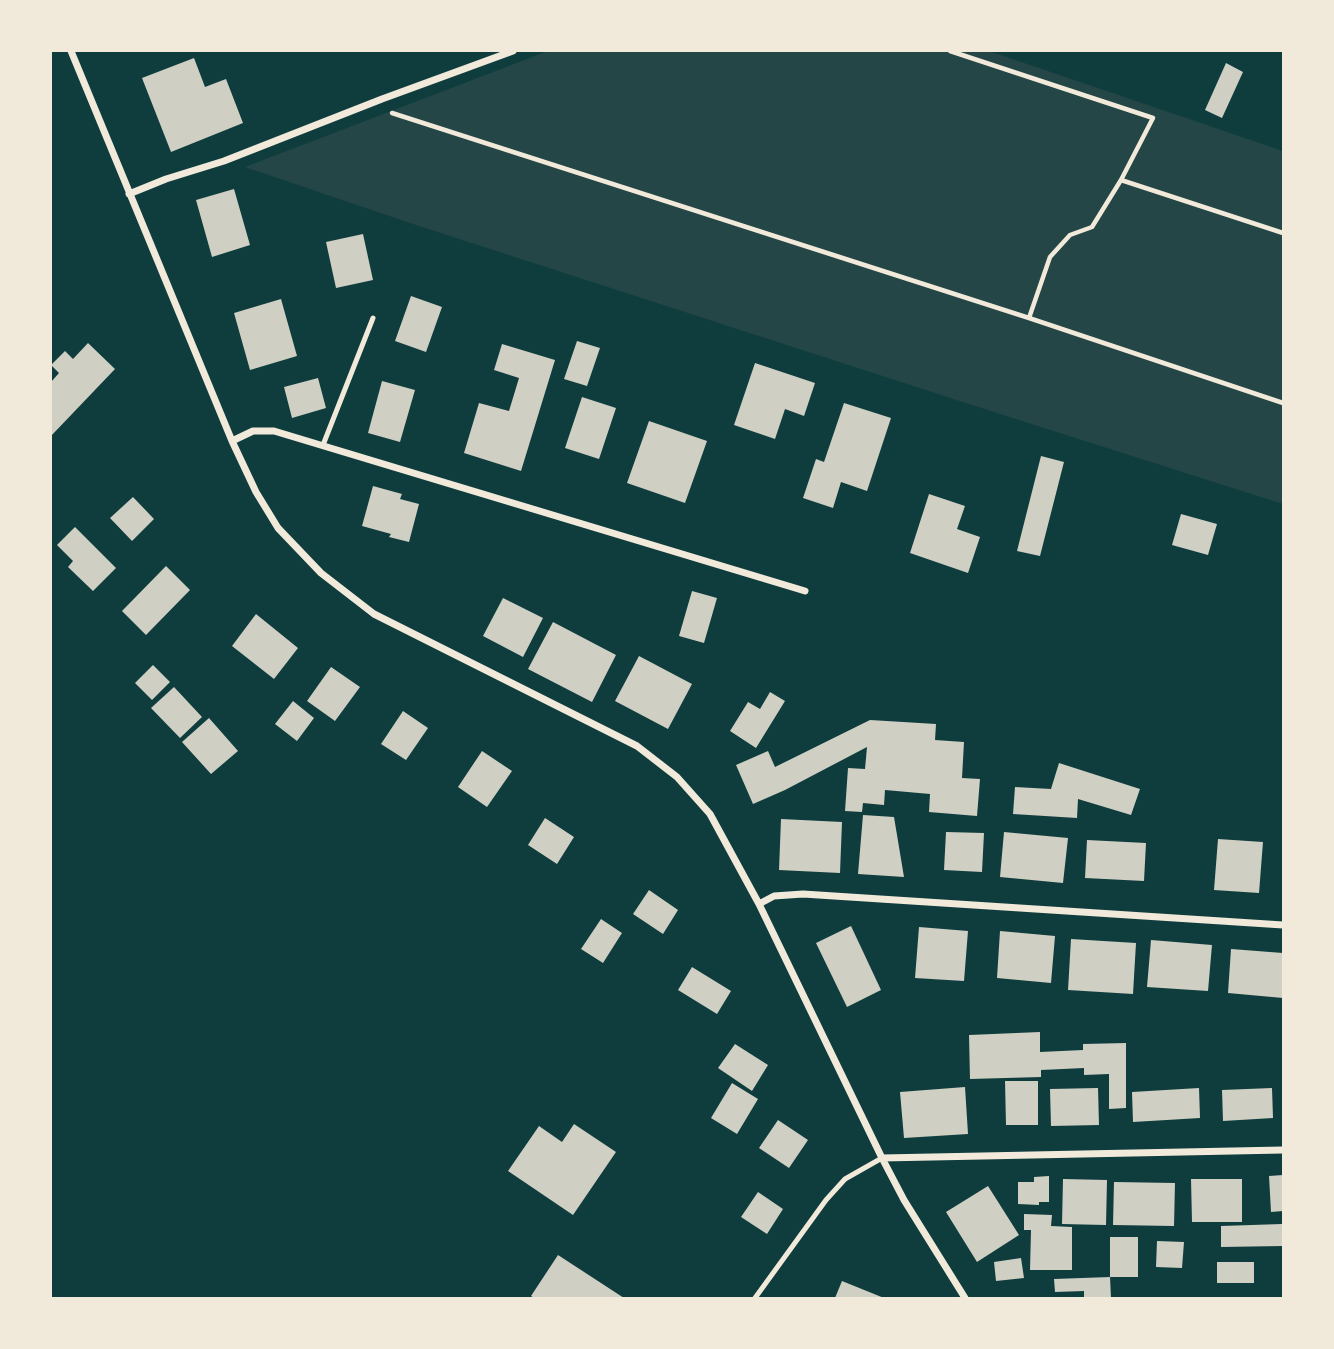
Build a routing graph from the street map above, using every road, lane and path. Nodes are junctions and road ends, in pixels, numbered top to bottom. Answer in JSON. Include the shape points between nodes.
{"nodes":[{"id":1,"x":71,"y":51,"type":"edge"},
{"id":2,"x":513,"y":51,"type":"edge"},
{"id":3,"x":950,"y":51,"type":"edge"},
{"id":4,"x":382,"y":99,"type":"junction"},
{"id":5,"x":1121,"y":180,"type":"junction"},
{"id":6,"x":130,"y":194,"type":"junction"},
{"id":7,"x":1283,"y":233,"type":"edge"},
{"id":8,"x":373,"y":318,"type":"dead end"},
{"id":9,"x":1029,"y":318,"type":"junction"},
{"id":10,"x":1283,"y":403,"type":"edge"},
{"id":11,"x":232,"y":441,"type":"junction"},
{"id":12,"x":323,"y":445,"type":"junction"},
{"id":13,"x":805,"y":591,"type":"dead end"},
{"id":14,"x":759,"y":904,"type":"junction"},
{"id":15,"x":1283,"y":925,"type":"edge"},
{"id":16,"x":1283,"y":1150,"type":"edge"},
{"id":17,"x":882,"y":1158,"type":"junction"},
{"id":18,"x":755,"y":1298,"type":"edge"},
{"id":19,"x":965,"y":1298,"type":"edge"}],
"edges":[{"from":1,"to":6,"type":"street"},
{"from":2,"to":4,"type":"street"},
{"from":3,"to":5,"type":"path","via":[[1153,118]]},
{"from":4,"to":6,"type":"street"},
{"from":4,"to":9,"type":"path","via":[[394,114]]},
{"from":5,"to":7,"type":"path"},
{"from":5,"to":9,"type":"path","via":[[1092,227],[1070,235],[1050,257]]},
{"from":6,"to":11,"type":"street"},
{"from":8,"to":12,"type":"lane"},
{"from":9,"to":10,"type":"path"},
{"from":11,"to":12,"type":"street","via":[[253,432],[274,431]]},
{"from":11,"to":14,"type":"street","via":[[278,528],[321,573],[374,614],[637,746],[677,777],[710,814]]},
{"from":12,"to":13,"type":"street"},
{"from":14,"to":15,"type":"street","via":[[774,896],[803,894]]},
{"from":14,"to":17,"type":"street"},
{"from":16,"to":17,"type":"street"},
{"from":17,"to":18,"type":"lane","via":[[845,1179],[826,1199]]},
{"from":17,"to":19,"type":"street"}]}
